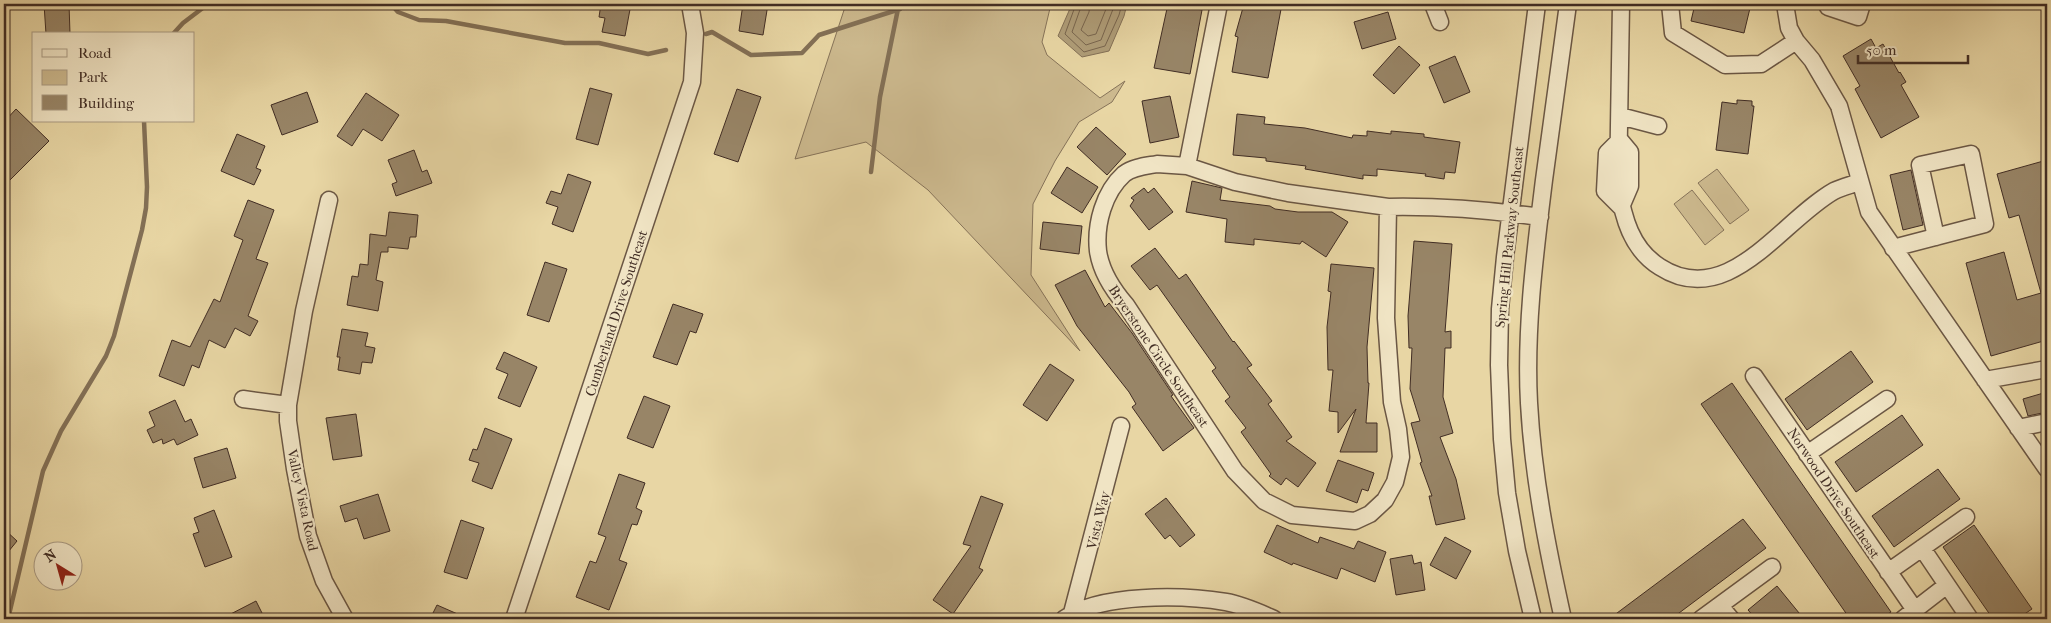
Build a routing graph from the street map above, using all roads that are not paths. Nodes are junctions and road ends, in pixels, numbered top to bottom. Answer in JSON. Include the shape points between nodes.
{"nodes":[{"id":1,"x":690,"y":4,"type":"edge"},
{"id":2,"x":1219,"y":4,"type":"edge"},
{"id":3,"x":1433,"y":4,"type":"edge"},
{"id":4,"x":1537,"y":4,"type":"edge"},
{"id":5,"x":1568,"y":4,"type":"edge"},
{"id":6,"x":1621,"y":4,"type":"edge"},
{"id":7,"x":1670,"y":4,"type":"edge"},
{"id":8,"x":1785,"y":4,"type":"edge"},
{"id":9,"x":1830,"y":4,"type":"edge"},
{"id":10,"x":1862,"y":4,"type":"edge"},
{"id":11,"x":1440,"y":22,"type":"dead end"},
{"id":12,"x":1796,"y":41,"type":"junction"},
{"id":13,"x":1620,"y":116,"type":"junction"},
{"id":14,"x":1658,"y":126,"type":"dead end"},
{"id":15,"x":1620,"y":140,"type":"junction"},
{"id":16,"x":1187,"y":166,"type":"junction"},
{"id":17,"x":1859,"y":182,"type":"junction"},
{"id":18,"x":329,"y":200,"type":"dead end"},
{"id":19,"x":1388,"y":206,"type":"junction"},
{"id":20,"x":1621,"y":207,"type":"junction"},
{"id":21,"x":1510,"y":213,"type":"junction"},
{"id":22,"x":1540,"y":217,"type":"junction"},
{"id":23,"x":1936,"y":237,"type":"junction"},
{"id":24,"x":1893,"y":248,"type":"junction"},
{"id":25,"x":2047,"y":370,"type":"edge"},
{"id":26,"x":1754,"y":376,"type":"dead end"},
{"id":27,"x":1985,"y":380,"type":"junction"},
{"id":28,"x":243,"y":399,"type":"dead end"},
{"id":29,"x":1888,"y":399,"type":"dead end"},
{"id":30,"x":288,"y":405,"type":"junction"},
{"id":31,"x":2047,"y":422,"type":"edge"},
{"id":32,"x":1121,"y":426,"type":"dead end"},
{"id":33,"x":2018,"y":428,"type":"junction"},
{"id":34,"x":1807,"y":454,"type":"junction"},
{"id":35,"x":2047,"y":469,"type":"edge"},
{"id":36,"x":1966,"y":517,"type":"dead end"},
{"id":37,"x":1922,"y":548,"type":"junction"},
{"id":38,"x":1772,"y":567,"type":"dead end"},
{"id":39,"x":1888,"y":572,"type":"junction"},
{"id":40,"x":1947,"y":585,"type":"junction"},
{"id":41,"x":1720,"y":606,"type":"junction"},
{"id":42,"x":1909,"y":615,"type":"edge"},
{"id":43,"x":1068,"y":616,"type":"edge"},
{"id":44,"x":345,"y":619,"type":"edge"},
{"id":45,"x":514,"y":619,"type":"edge"},
{"id":46,"x":1274,"y":619,"type":"edge"},
{"id":47,"x":1533,"y":619,"type":"edge"},
{"id":48,"x":1563,"y":619,"type":"edge"},
{"id":49,"x":1701,"y":619,"type":"edge"},
{"id":50,"x":1731,"y":619,"type":"edge"},
{"id":51,"x":1970,"y":619,"type":"edge"}],
"edges":[{"from":1,"to":45,"type":"street","name":"Cumberland Drive Southeast","via":[[695,33],[692,82]]},
{"from":2,"to":16,"type":"street"},
{"from":3,"to":11,"type":"street"},
{"from":4,"to":21,"type":"street","name":"Spring Hill Parkway Southeast"},
{"from":5,"to":22,"type":"street","name":"Spring Hill Parkway Southeast"},
{"from":6,"to":13,"type":"street"},
{"from":7,"to":12,"type":"street","via":[[1673,33],[1725,65],[1761,64]]},
{"from":8,"to":12,"type":"street","via":[[1789,28]]},
{"from":9,"to":10,"type":"street","via":[[1828,7],[1858,17]]},
{"from":12,"to":17,"type":"street","via":[[1812,60],[1839,106]]},
{"from":13,"to":14,"type":"street"},
{"from":13,"to":15,"type":"street"},
{"from":15,"to":20,"type":"street","via":[[1630,152],[1630,186]]},
{"from":15,"to":20,"type":"street","via":[[1607,153],[1606,190]]},
{"from":16,"to":19,"type":"street","name":"Bryerstone Circle Southeast","via":[[1235,182],[1288,193]]},
{"from":16,"to":19,"type":"street","name":"Bryerstone Circle Southeast","via":[[1157,164],[1125,173],[1110,191],[1101,212],[1098,252],[1113,289],[1235,471],[1264,501],[1292,515],[1355,521],[1370,514],[1385,500],[1395,482],[1401,457],[1392,402],[1386,318]]},
{"from":17,"to":20,"type":"street","via":[[1834,191],[1737,267],[1707,279],[1670,274],[1654,263],[1632,236]]},
{"from":17,"to":24,"type":"street","via":[[1869,212]]},
{"from":18,"to":30,"type":"street","name":"Valley Vista Road","via":[[304,311]]},
{"from":19,"to":21,"type":"street","via":[[1435,206]]},
{"from":21,"to":22,"type":"street"},
{"from":21,"to":47,"type":"street","name":"Spring Hill Parkway Southeast","via":[[1500,309],[1502,439],[1507,493]]},
{"from":22,"to":48,"type":"street","name":"Spring Hill Parkway Southeast","via":[[1530,322],[1529,402],[1536,484]]},
{"from":23,"to":23,"type":"street","via":[[1985,224],[1972,154],[1920,164]]},
{"from":23,"to":24,"type":"street"},
{"from":24,"to":27,"type":"street"},
{"from":25,"to":27,"type":"street"},
{"from":26,"to":34,"type":"street","name":"Norwood Drive Southeast"},
{"from":27,"to":33,"type":"street"},
{"from":28,"to":30,"type":"street"},
{"from":29,"to":34,"type":"street"},
{"from":30,"to":44,"type":"street","name":"Valley Vista Road","via":[[295,469],[308,536],[324,581]]},
{"from":31,"to":33,"type":"street"},
{"from":32,"to":43,"type":"street","name":"Vista Way"},
{"from":33,"to":35,"type":"street"},
{"from":34,"to":39,"type":"street","name":"Norwood Drive Southeast"},
{"from":36,"to":37,"type":"street"},
{"from":37,"to":39,"type":"street"},
{"from":37,"to":40,"type":"street"},
{"from":38,"to":41,"type":"street"},
{"from":39,"to":42,"type":"street","name":"Norwood Drive Southeast"},
{"from":40,"to":42,"type":"street","name":"Norwood Drive Southeast"},
{"from":40,"to":51,"type":"street"},
{"from":41,"to":49,"type":"street"},
{"from":41,"to":50,"type":"street"},
{"from":43,"to":46,"type":"street","via":[[1096,605],[1169,597],[1226,602]]}]}
